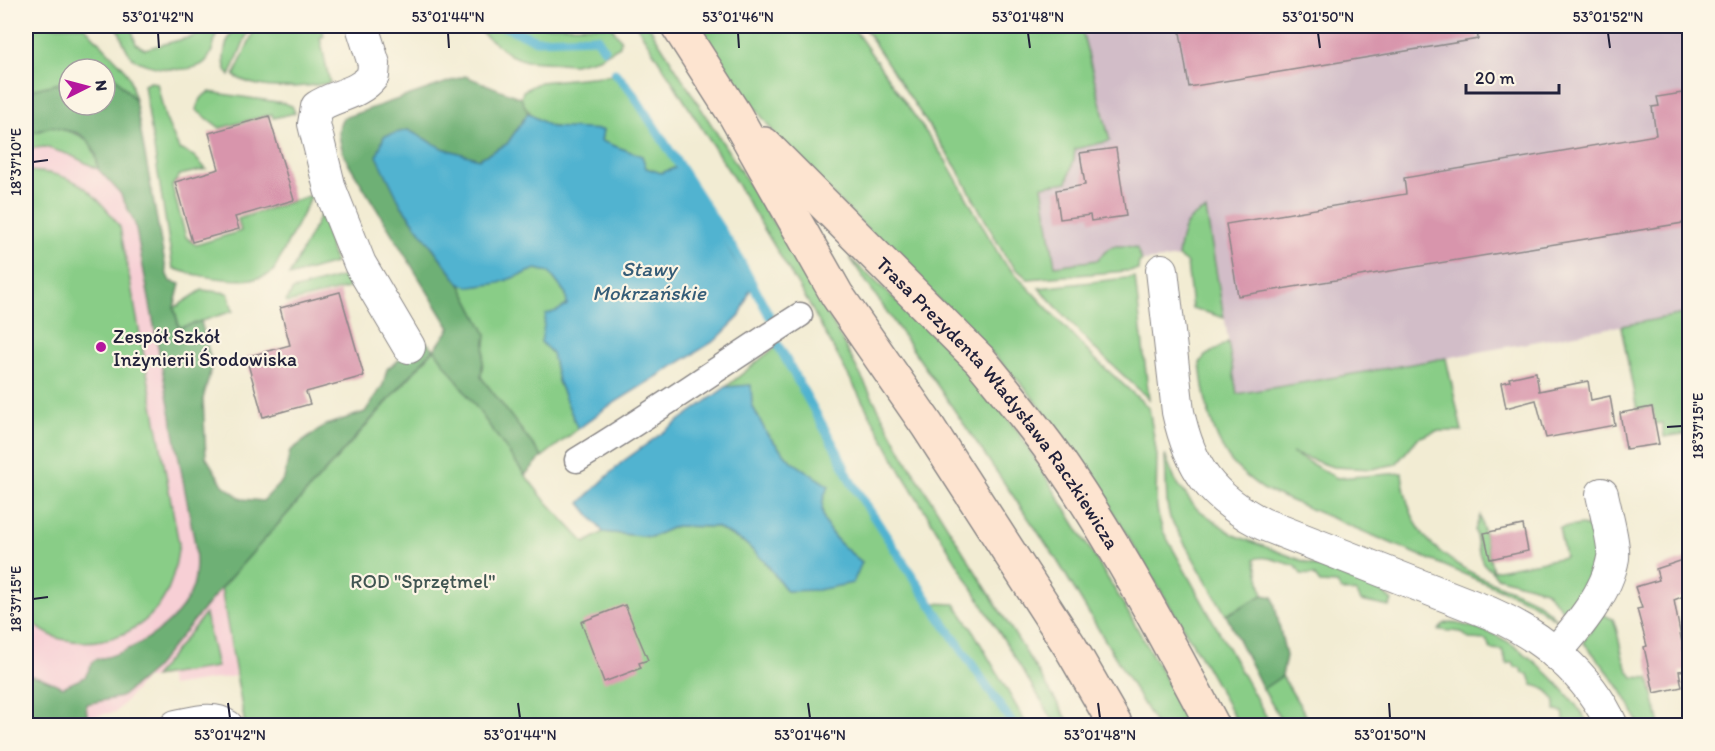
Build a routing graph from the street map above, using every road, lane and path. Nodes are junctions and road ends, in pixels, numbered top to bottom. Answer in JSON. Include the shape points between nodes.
{"nodes":[{"id":1,"x":362,"y":26,"type":"edge"},
{"id":2,"x":678,"y":26,"type":"edge"},
{"id":3,"x":735,"y":115,"type":"junction"},
{"id":4,"x":1162,"y":270,"type":"dead end"},
{"id":5,"x":800,"y":315,"type":"dead end"},
{"id":6,"x":409,"y":347,"type":"dead end"},
{"id":7,"x":577,"y":460,"type":"dead end"},
{"id":8,"x":1602,"y":494,"type":"dead end"},
{"id":9,"x":1555,"y":653,"type":"junction"},
{"id":10,"x":176,"y":726,"type":"edge"},
{"id":11,"x":227,"y":726,"type":"edge"},
{"id":12,"x":1116,"y":726,"type":"edge"},
{"id":13,"x":1213,"y":726,"type":"edge"},
{"id":14,"x":1612,"y":726,"type":"edge"}],
"edges":[{"from":1,"to":6,"type":"street","via":[[374,64],[373,76],[353,92],[317,107],[314,124],[330,189],[360,264]]},
{"from":2,"to":3,"type":"main road","name":"Trasa Prezydenta Władysława Raczkiewicza"},
{"from":3,"to":12,"type":"main road","name":"Trasa Prezydenta Władysława Raczkiewicza","via":[[837,295],[927,424],[1071,648]]},
{"from":3,"to":13,"type":"main road","name":"Trasa Prezydenta Władysława Raczkiewicza","via":[[980,360],[1010,396],[1059,462],[1110,542]]},
{"from":4,"to":9,"type":"street","via":[[1182,432],[1193,462],[1218,495],[1263,524],[1498,617]]},
{"from":5,"to":7,"type":"street"},
{"from":8,"to":9,"type":"street","via":[[1614,556],[1602,589]]},
{"from":9,"to":14,"type":"street","via":[[1585,684]]},
{"from":10,"to":11,"type":"street","via":[[213,720]]}]}
